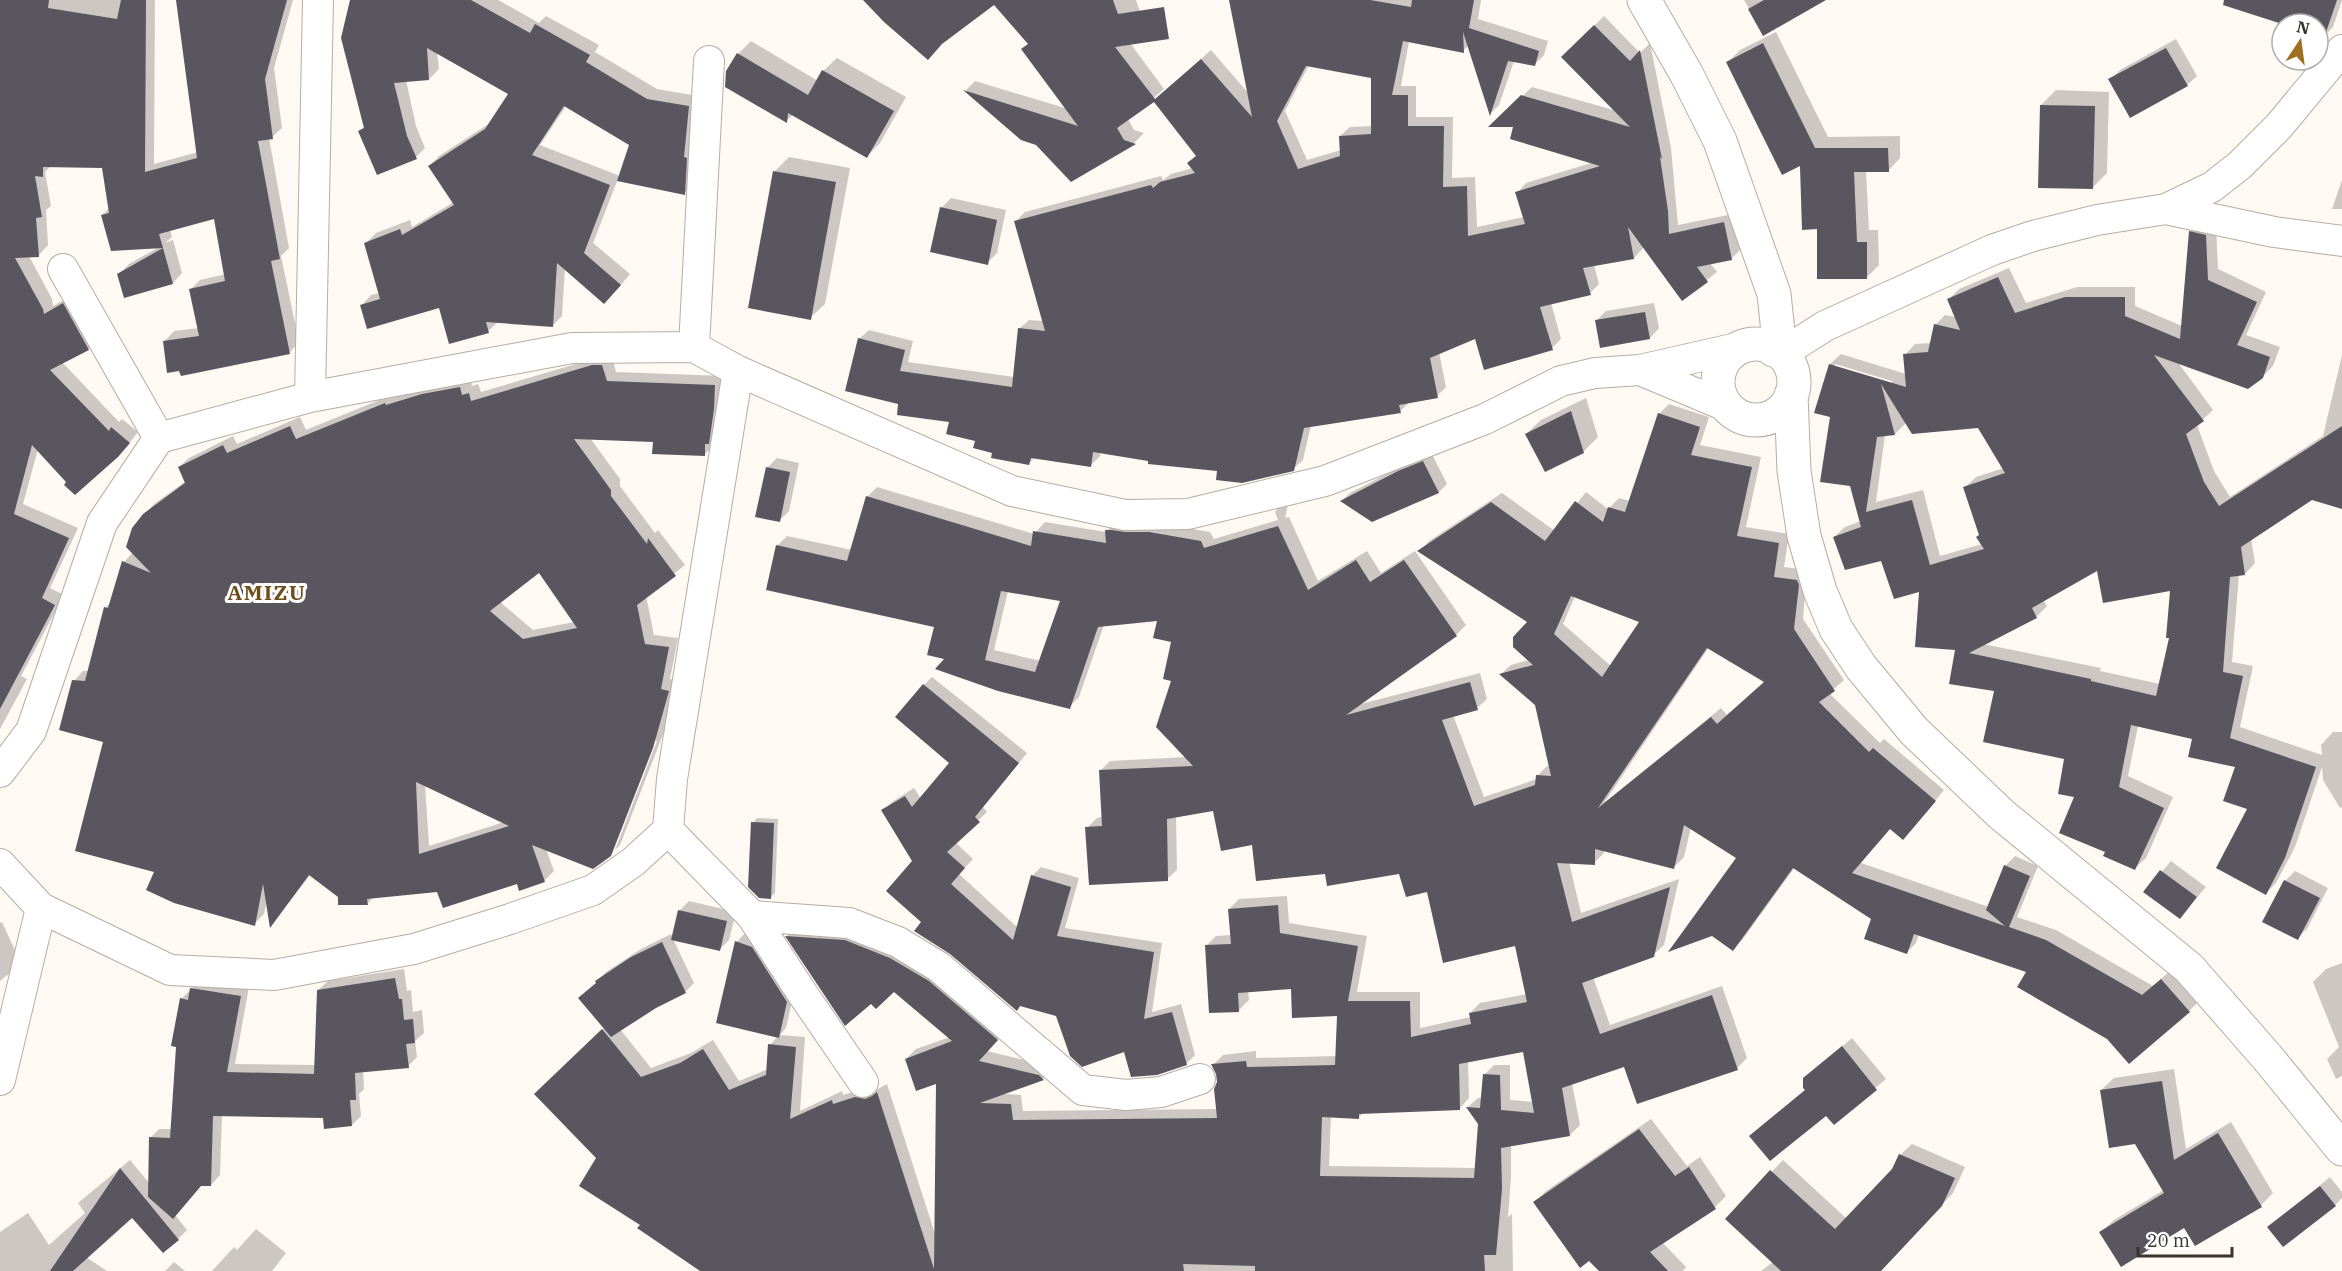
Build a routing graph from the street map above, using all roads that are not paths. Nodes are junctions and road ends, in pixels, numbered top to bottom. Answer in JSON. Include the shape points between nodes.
{"nodes":[{"id":1,"x":318,"y":0,"type":"edge"},
{"id":2,"x":1644,"y":0,"type":"edge"},
{"id":3,"x":2342,"y":50,"type":"edge"},
{"id":4,"x":709,"y":62,"type":"dead end"},
{"id":5,"x":2166,"y":208,"type":"junction"},
{"id":6,"x":2342,"y":241,"type":"edge"},
{"id":7,"x":63,"y":268,"type":"dead end"},
{"id":8,"x":1774,"y":294,"type":"junction"},
{"id":9,"x":1825,"y":326,"type":"junction"},
{"id":10,"x":694,"y":347,"type":"junction"},
{"id":11,"x":1767,"y":350,"type":"junction"},
{"id":12,"x":1640,"y":370,"type":"junction"},
{"id":13,"x":738,"y":371,"type":"junction"},
{"id":14,"x":1791,"y":395,"type":"junction"},
{"id":15,"x":310,"y":397,"type":"junction"},
{"id":16,"x":1737,"y":413,"type":"junction"},
{"id":17,"x":159,"y":438,"type":"junction"},
{"id":18,"x":1794,"y":471,"type":"junction"},
{"id":19,"x":0,"y":772,"type":"edge"},
{"id":20,"x":668,"y":830,"type":"junction"},
{"id":21,"x":0,"y":864,"type":"edge"},
{"id":22,"x":41,"y":908,"type":"junction"},
{"id":23,"x":752,"y":916,"type":"junction"},
{"id":24,"x":1200,"y":1079,"type":"dead end"},
{"id":25,"x":0,"y":1080,"type":"edge"},
{"id":26,"x":863,"y":1082,"type":"dead end"},
{"id":27,"x":2342,"y":1149,"type":"edge"}],
"edges":[{"from":1,"to":15,"type":"street"},
{"from":2,"to":8,"type":"street","via":[[1719,141]]},
{"from":3,"to":5,"type":"street","via":[[2279,126],[2240,165],[2212,187]]},
{"from":4,"to":10,"type":"street"},
{"from":5,"to":6,"type":"street","via":[[2274,232]]},
{"from":5,"to":9,"type":"street","via":[[2032,236]]},
{"from":7,"to":17,"type":"street"},
{"from":8,"to":9,"type":"street","via":[[1792,317]]},
{"from":8,"to":11,"type":"street","via":[[1778,332]]},
{"from":9,"to":11,"type":"street"},
{"from":10,"to":13,"type":"street"},
{"from":10,"to":15,"type":"street","via":[[572,348]]},
{"from":11,"to":12,"type":"street"},
{"from":11,"to":14,"type":"street","via":[[1789,364],[1793,376]]},
{"from":11,"to":16,"type":"street","via":[[1735,350],[1719,370],[1720,395]]},
{"from":12,"to":13,"type":"street","via":[[1595,373],[1561,381],[1485,419],[1325,481],[1188,514],[1125,515],[1012,491]]},
{"from":12,"to":16,"type":"street"},
{"from":13,"to":20,"type":"street","via":[[672,779]]},
{"from":14,"to":16,"type":"street","via":[[1772,417],[1760,420]]},
{"from":14,"to":18,"type":"street"},
{"from":15,"to":17,"type":"street"},
{"from":16,"to":18,"type":"street","via":[[1770,437]]},
{"from":17,"to":19,"type":"street","via":[[102,523],[31,731]]},
{"from":18,"to":27,"type":"street","via":[[1804,536],[1820,591],[1836,629],[1861,667],[1914,731],[2001,814],[2189,968]]},
{"from":20,"to":22,"type":"street","via":[[633,862],[593,890],[414,949],[274,975],[170,970]]},
{"from":20,"to":23,"type":"street"},
{"from":21,"to":22,"type":"street"},
{"from":22,"to":25,"type":"street"},
{"from":23,"to":24,"type":"street","via":[[849,922],[898,942],[939,967],[1083,1090],[1126,1095],[1161,1092]]},
{"from":23,"to":26,"type":"street"}]}
